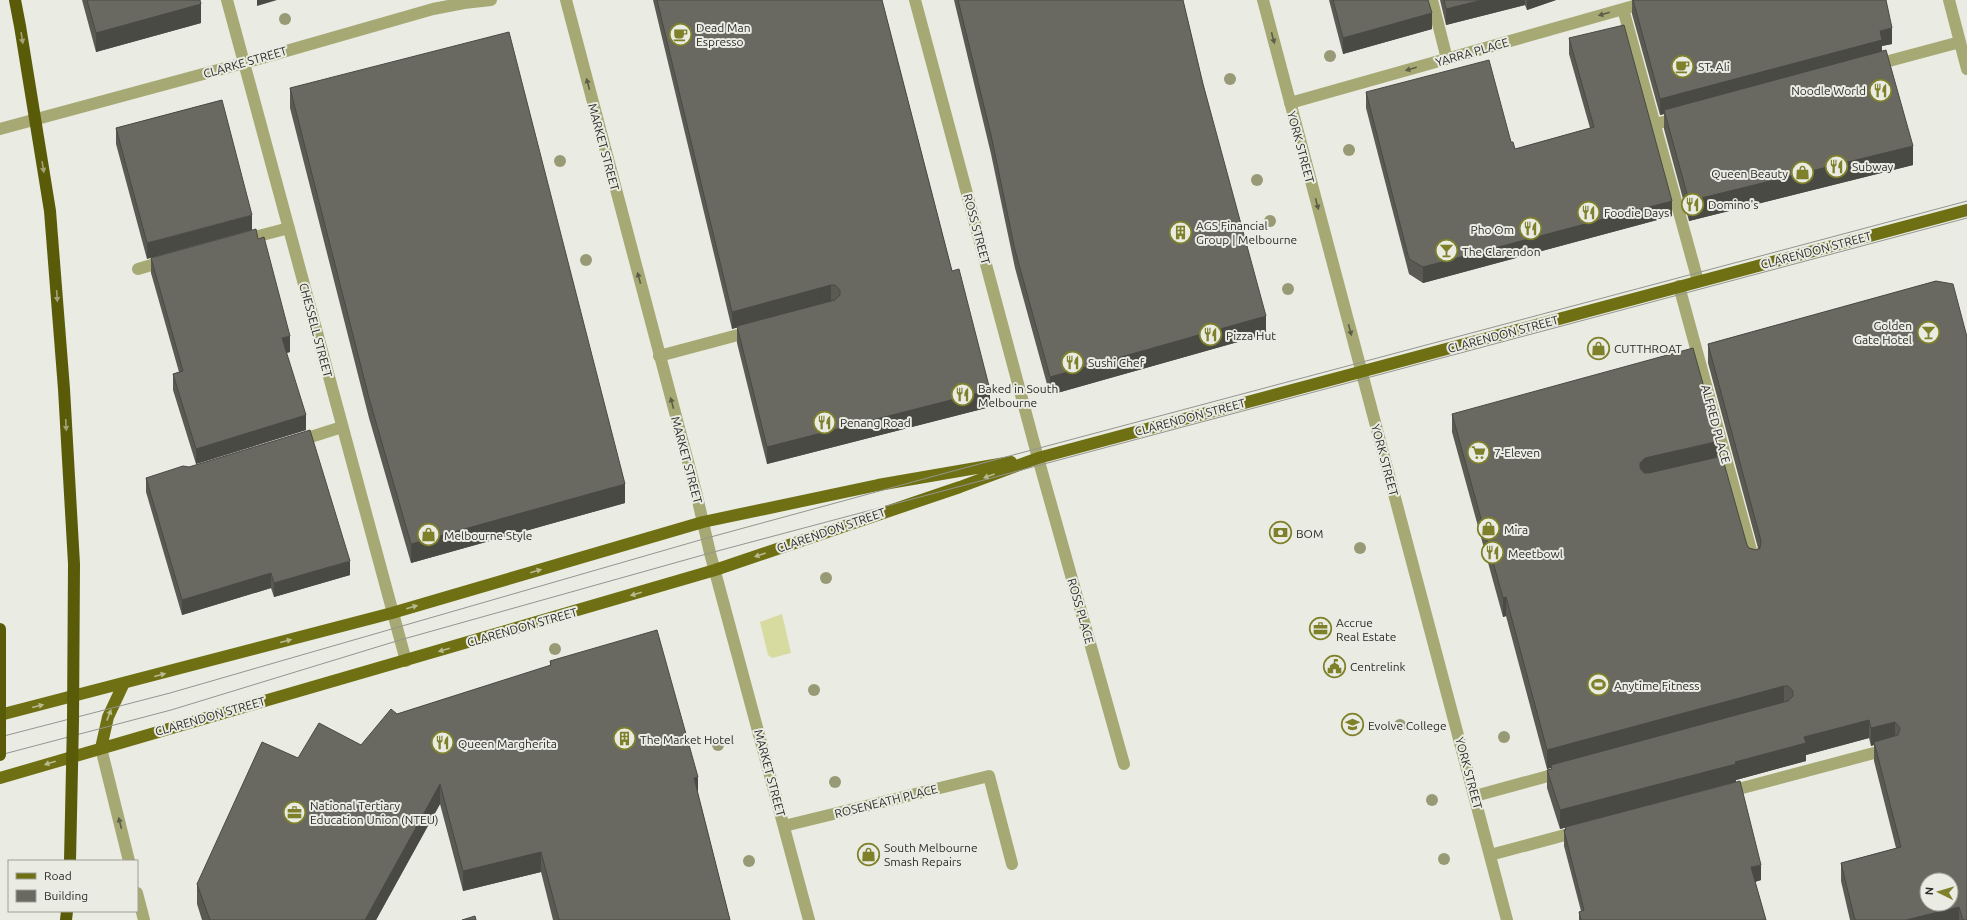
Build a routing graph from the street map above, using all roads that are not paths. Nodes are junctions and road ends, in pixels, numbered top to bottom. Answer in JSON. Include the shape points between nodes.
{"nodes":[{"id":1,"x":15,"y":0,"type":"edge"},
{"id":2,"x":227,"y":0,"type":"edge"},
{"id":3,"x":491,"y":0,"type":"edge"},
{"id":4,"x":566,"y":0,"type":"edge"},
{"id":5,"x":915,"y":0,"type":"edge"},
{"id":6,"x":1263,"y":0,"type":"edge"},
{"id":7,"x":1432,"y":0,"type":"edge"},
{"id":8,"x":1655,"y":0,"type":"edge"},
{"id":9,"x":1948,"y":0,"type":"edge"},
{"id":10,"x":1623,"y":9,"type":"junction"},
{"id":11,"x":1960,"y":42,"type":"junction"},
{"id":12,"x":1447,"y":59,"type":"junction"},
{"id":13,"x":244,"y":63,"type":"junction"},
{"id":14,"x":1861,"y":68,"type":"edge"},
{"id":15,"x":1967,"y":69,"type":"edge"},
{"id":16,"x":1290,"y":103,"type":"junction"},
{"id":17,"x":1693,"y":114,"type":"edge"},
{"id":18,"x":1654,"y":124,"type":"junction"},
{"id":19,"x":0,"y":129,"type":"edge"},
{"id":20,"x":1967,"y":210,"type":"edge"},
{"id":21,"x":289,"y":228,"type":"junction"},
{"id":22,"x":233,"y":243,"type":"edge"},
{"id":23,"x":174,"y":259,"type":"edge"},
{"id":24,"x":138,"y":269,"type":"dead end"},
{"id":25,"x":1698,"y":281,"type":"junction"},
{"id":26,"x":1679,"y":286,"type":"junction"},
{"id":27,"x":764,"y":328,"type":"edge"},
{"id":28,"x":659,"y":356,"type":"junction"},
{"id":29,"x":1361,"y":371,"type":"junction"},
{"id":30,"x":342,"y":427,"type":"junction"},
{"id":31,"x":286,"y":444,"type":"edge"},
{"id":32,"x":1038,"y":458,"type":"junction"},
{"id":33,"x":1728,"y":466,"type":"junction"},
{"id":34,"x":1713,"y":469,"type":"edge"},
{"id":35,"x":703,"y":522,"type":"junction"},
{"id":36,"x":1754,"y":561,"type":"edge"},
{"id":37,"x":715,"y":570,"type":"junction"},
{"id":38,"x":392,"y":613,"type":"junction"},
{"id":39,"x":0,"y":629,"type":"edge"},
{"id":40,"x":406,"y":661,"type":"junction"},
{"id":41,"x":123,"y":684,"type":"junction"},
{"id":42,"x":0,"y":715,"type":"edge"},
{"id":43,"x":101,"y":748,"type":"junction"},
{"id":44,"x":1893,"y":748,"type":"edge"},
{"id":45,"x":0,"y":755,"type":"edge"},
{"id":46,"x":1124,"y":764,"type":"dead end"},
{"id":47,"x":1574,"y":769,"type":"edge"},
{"id":48,"x":0,"y":778,"type":"edge"},
{"id":49,"x":1719,"y":794,"type":"edge"},
{"id":50,"x":1475,"y":796,"type":"junction"},
{"id":51,"x":784,"y":826,"type":"junction"},
{"id":52,"x":1590,"y":829,"type":"edge"},
{"id":53,"x":1490,"y":855,"type":"junction"},
{"id":54,"x":70,"y":860,"type":"edge"},
{"id":55,"x":129,"y":860,"type":"edge"},
{"id":56,"x":1012,"y":864,"type":"dead end"},
{"id":57,"x":138,"y":897,"type":"edge"},
{"id":58,"x":144,"y":920,"type":"edge"},
{"id":59,"x":808,"y":920,"type":"edge"},
{"id":60,"x":1507,"y":920,"type":"edge"}],
"edges":[{"from":1,"to":54,"type":"highway","one_way":true,"bridge":true,"via":[[50,211],[64,389],[74,564]]},
{"from":2,"to":13,"type":"street","name":"CHESSELL STREET"},
{"from":3,"to":13,"type":"street","name":"CLARKE STREET","via":[[433,9]]},
{"from":28,"to":4,"type":"street","name":"MARKET STREET","one_way":true},
{"from":5,"to":32,"type":"street","name":"ROSS STREET"},
{"from":6,"to":16,"type":"street","name":"YORK STREET","one_way":true},
{"from":7,"to":12,"type":"street"},
{"from":8,"to":10,"type":"street","name":"YARRA PLACE"},
{"from":9,"to":11,"type":"street"},
{"from":10,"to":12,"type":"street","name":"YARRA PLACE","one_way":true},
{"from":10,"to":18,"type":"street"},
{"from":11,"to":14,"type":"street"},
{"from":11,"to":15,"type":"street"},
{"from":12,"to":16,"type":"street","name":"YARRA PLACE","one_way":true},
{"from":13,"to":19,"type":"street","name":"CLARKE STREET"},
{"from":13,"to":21,"type":"street","name":"CHESSELL STREET"},
{"from":16,"to":29,"type":"street","name":"YORK STREET","one_way":true},
{"from":17,"to":18,"type":"street"},
{"from":18,"to":25,"type":"street"},
{"from":20,"to":25,"type":"main road","name":"CLARENDON STREET"},
{"from":21,"to":22,"type":"street"},
{"from":21,"to":30,"type":"street","name":"CHESSELL STREET"},
{"from":23,"to":24,"type":"street"},
{"from":25,"to":26,"type":"main road","name":"CLARENDON STREET"},
{"from":26,"to":29,"type":"main road","name":"CLARENDON STREET"},
{"from":26,"to":33,"type":"street","name":"ALFRED PLACE"},
{"from":27,"to":28,"type":"street"},
{"from":35,"to":28,"type":"street","name":"MARKET STREET","one_way":true},
{"from":29,"to":32,"type":"main road","name":"CLARENDON STREET"},
{"from":29,"to":50,"type":"street","name":"YORK STREET"},
{"from":30,"to":31,"type":"street"},
{"from":30,"to":38,"type":"street","name":"CHESSELL STREET"},
{"from":32,"to":35,"type":"main road","name":"CLARENDON STREET","via":[[878,485]]},
{"from":32,"to":37,"type":"main road","name":"CLARENDON STREET","one_way":true},
{"from":32,"to":46,"type":"street","name":"ROSS PLACE"},
{"from":33,"to":34,"type":"street"},
{"from":33,"to":36,"type":"street","name":"ALFRED PLACE"},
{"from":35,"to":37,"type":"street","name":"MARKET STREET"},
{"from":38,"to":35,"type":"main road","name":"CLARENDON STREET","one_way":true},
{"from":37,"to":40,"type":"main road","name":"CLARENDON STREET","one_way":true},
{"from":37,"to":51,"type":"street","name":"MARKET STREET"},
{"from":38,"to":40,"type":"street","name":"CHESSELL STREET"},
{"from":41,"to":38,"type":"main road","name":"CLARENDON STREET","one_way":true},
{"from":39,"to":45,"type":"highway","bridge":true},
{"from":40,"to":43,"type":"main road","name":"CLARENDON STREET"},
{"from":42,"to":41,"type":"main road","name":"CLARENDON STREET","one_way":true},
{"from":43,"to":41,"type":"main road","one_way":true,"via":[[108,717]]},
{"from":43,"to":48,"type":"main road","name":"CLARENDON STREET","one_way":true},
{"from":55,"to":43,"type":"street","one_way":true},
{"from":44,"to":49,"type":"street"},
{"from":47,"to":50,"type":"street"},
{"from":50,"to":53,"type":"street","name":"YORK STREET"},
{"from":51,"to":56,"type":"street","name":"ROSENEATH PLACE","via":[[989,776]]},
{"from":51,"to":59,"type":"street","name":"MARKET STREET"},
{"from":52,"to":53,"type":"street"},
{"from":53,"to":60,"type":"street","name":"YORK STREET"},
{"from":57,"to":58,"type":"street"}]}
